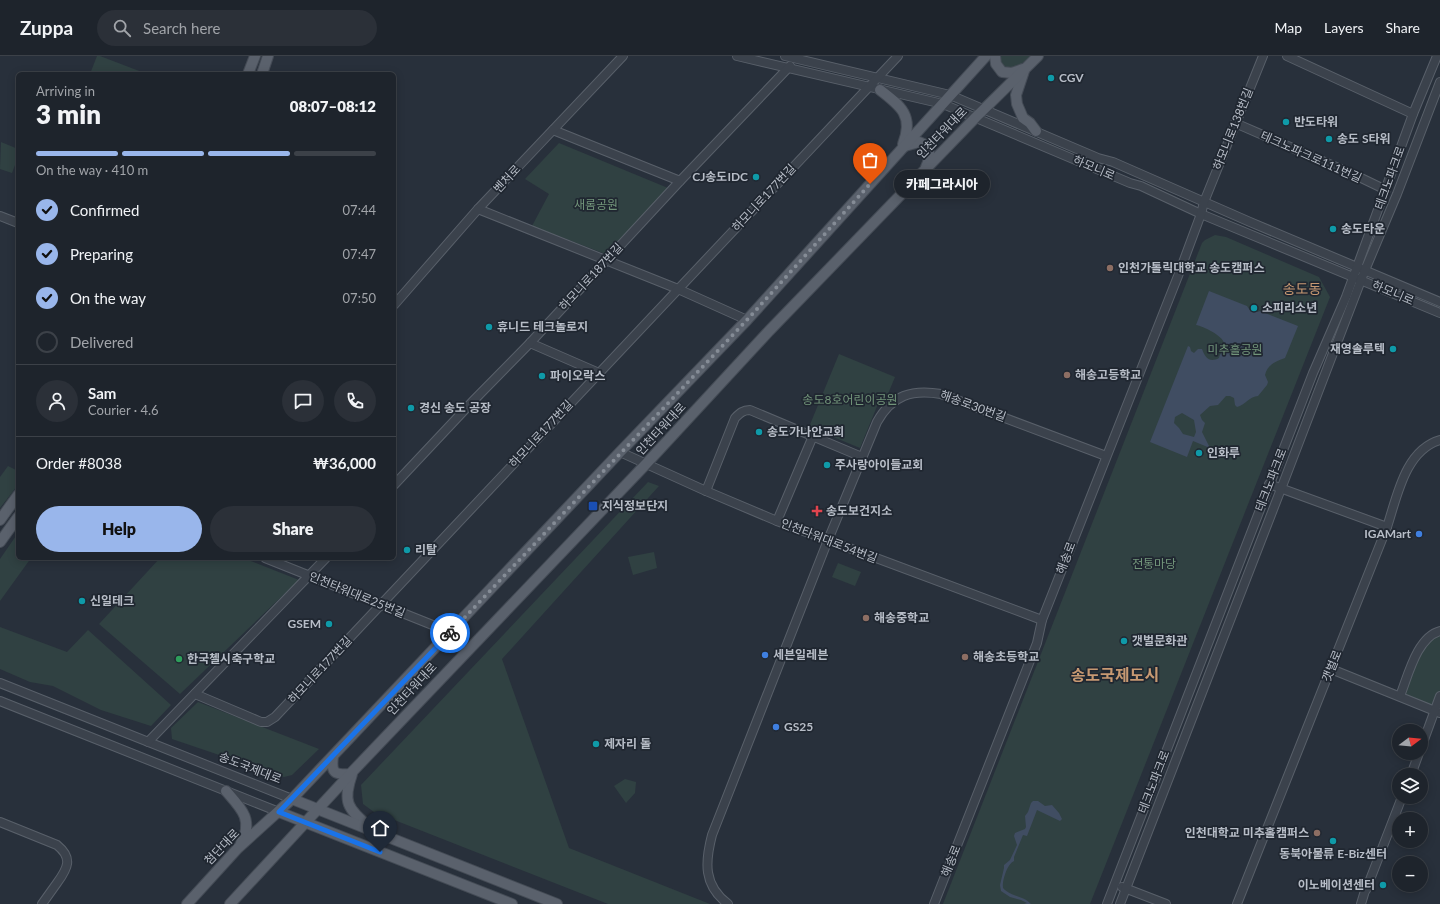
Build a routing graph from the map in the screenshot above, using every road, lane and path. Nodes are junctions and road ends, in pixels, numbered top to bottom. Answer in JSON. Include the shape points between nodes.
{"nodes":[{"id":1,"x":254,"y":56,"type":"edge"},
{"id":2,"x":268,"y":56,"type":"edge"},
{"id":3,"x":623,"y":56,"type":"edge"},
{"id":4,"x":737,"y":56,"type":"edge"},
{"id":5,"x":785,"y":56,"type":"edge"},
{"id":6,"x":898,"y":56,"type":"edge"},
{"id":7,"x":986,"y":56,"type":"edge"},
{"id":8,"x":995,"y":56,"type":"edge"},
{"id":9,"x":1038,"y":56,"type":"edge"},
{"id":10,"x":1263,"y":56,"type":"edge"},
{"id":11,"x":1287,"y":56,"type":"edge"},
{"id":12,"x":1437,"y":56,"type":"edge"},
{"id":13,"x":798,"y":57,"type":"edge"},
{"id":14,"x":1027,"y":67,"type":"junction"},
{"id":15,"x":788,"y":69,"type":"junction"},
{"id":16,"x":249,"y":72,"type":"edge"},
{"id":17,"x":263,"y":72,"type":"edge"},
{"id":18,"x":877,"y":78,"type":"junction"},
{"id":19,"x":1440,"y":82,"type":"edge"},
{"id":20,"x":868,"y":87,"type":"junction"},
{"id":21,"x":880,"y":90,"type":"junction"},
{"id":22,"x":950,"y":95,"type":"junction"},
{"id":23,"x":943,"y":104,"type":"junction"},
{"id":24,"x":983,"y":109,"type":"junction"},
{"id":25,"x":1413,"y":114,"type":"junction"},
{"id":26,"x":976,"y":117,"type":"junction"},
{"id":27,"x":1236,"y":123,"type":"junction"},
{"id":28,"x":553,"y":130,"type":"junction"},
{"id":29,"x":1036,"y":131,"type":"junction"},
{"id":30,"x":903,"y":148,"type":"junction"},
{"id":31,"x":925,"y":169,"type":"junction"},
{"id":32,"x":680,"y":181,"type":"junction"},
{"id":33,"x":1386,"y":190,"type":"junction"},
{"id":34,"x":1204,"y":202,"type":"junction"},
{"id":35,"x":478,"y":209,"type":"junction"},
{"id":36,"x":1201,"y":214,"type":"junction"},
{"id":37,"x":0,"y":216,"type":"edge"},
{"id":38,"x":16,"y":222,"type":"edge"},
{"id":39,"x":606,"y":260,"type":"junction"},
{"id":40,"x":1361,"y":269,"type":"junction"},
{"id":41,"x":1354,"y":276,"type":"junction"},
{"id":42,"x":1362,"y":280,"type":"junction"},
{"id":43,"x":678,"y":289,"type":"junction"},
{"id":44,"x":1440,"y":302,"type":"edge"},
{"id":45,"x":396,"y":303,"type":"edge"},
{"id":46,"x":1440,"y":313,"type":"edge"},
{"id":47,"x":747,"y":320,"type":"junction"},
{"id":48,"x":530,"y":343,"type":"junction"},
{"id":49,"x":599,"y":373,"type":"junction"},
{"id":50,"x":813,"y":436,"type":"junction"},
{"id":51,"x":1440,"y":440,"type":"edge"},
{"id":52,"x":620,"y":452,"type":"junction"},
{"id":53,"x":1106,"y":456,"type":"junction"},
{"id":54,"x":862,"y":457,"type":"junction"},
{"id":55,"x":646,"y":464,"type":"junction"},
{"id":56,"x":396,"y":483,"type":"edge"},
{"id":57,"x":1269,"y":484,"type":"junction"},
{"id":58,"x":1281,"y":490,"type":"junction"},
{"id":59,"x":706,"y":491,"type":"junction"},
{"id":60,"x":16,"y":498,"type":"edge"},
{"id":61,"x":0,"y":520,"type":"edge"},
{"id":62,"x":16,"y":520,"type":"edge"},
{"id":63,"x":777,"y":521,"type":"junction"},
{"id":64,"x":1387,"y":527,"type":"junction"},
{"id":65,"x":828,"y":540,"type":"junction"},
{"id":66,"x":0,"y":542,"type":"edge"},
{"id":67,"x":270,"y":560,"type":"edge"},
{"id":68,"x":324,"y":560,"type":"edge"},
{"id":69,"x":310,"y":575,"type":"junction"},
{"id":70,"x":381,"y":604,"type":"junction"},
{"id":71,"x":1042,"y":620,"type":"junction"},
{"id":72,"x":1440,"y":631,"type":"edge"},
{"id":73,"x":450,"y":632,"type":"junction"},
{"id":74,"x":1331,"y":669,"type":"junction"},
{"id":75,"x":0,"y":683,"type":"edge"},
{"id":76,"x":195,"y":694,"type":"junction"},
{"id":77,"x":1400,"y":696,"type":"junction"},
{"id":78,"x":1440,"y":696,"type":"edge"},
{"id":79,"x":0,"y":701,"type":"edge"},
{"id":80,"x":1438,"y":712,"type":"edge"},
{"id":81,"x":1428,"y":733,"type":"edge"},
{"id":82,"x":148,"y":742,"type":"junction"},
{"id":83,"x":333,"y":756,"type":"junction"},
{"id":84,"x":352,"y":772,"type":"junction"},
{"id":85,"x":226,"y":791,"type":"junction"},
{"id":86,"x":292,"y":799,"type":"junction"},
{"id":87,"x":1399,"y":804,"type":"edge"},
{"id":88,"x":317,"y":810,"type":"junction"},
{"id":89,"x":279,"y":812,"type":"junction"},
{"id":90,"x":0,"y":822,"type":"edge"},
{"id":91,"x":307,"y":823,"type":"junction"},
{"id":92,"x":373,"y":832,"type":"junction"},
{"id":93,"x":238,"y":848,"type":"junction"},
{"id":94,"x":1114,"y":884,"type":"junction"},
{"id":95,"x":1126,"y":888,"type":"junction"},
{"id":96,"x":42,"y":904,"type":"edge"},
{"id":97,"x":187,"y":904,"type":"edge"},
{"id":98,"x":230,"y":904,"type":"edge"},
{"id":99,"x":512,"y":904,"type":"edge"},
{"id":100,"x":557,"y":904,"type":"edge"},
{"id":101,"x":728,"y":904,"type":"edge"},
{"id":102,"x":934,"y":904,"type":"edge"},
{"id":103,"x":1107,"y":904,"type":"edge"},
{"id":104,"x":1120,"y":904,"type":"edge"},
{"id":105,"x":1166,"y":904,"type":"edge"},
{"id":106,"x":1237,"y":904,"type":"edge"},
{"id":107,"x":1361,"y":904,"type":"edge"}],
"edges":[{"from":1,"to":16,"type":"main road"},
{"from":2,"to":17,"type":"main road"},
{"from":3,"to":28,"type":"street","name":"벤처로"},
{"from":4,"to":15,"type":"street","name":"하모니로"},
{"from":5,"to":13,"type":"street","name":"하모니로"},
{"from":6,"to":18,"type":"street","name":"하모니로177번길"},
{"from":7,"to":22,"type":"main road","name":"인천타워대로"},
{"from":8,"to":14,"type":"main road","via":[[999,69],[1006,73],[1016,73]]},
{"from":9,"to":14,"type":"main road","name":"인천타워대로"},
{"from":10,"to":27,"type":"street","name":"하모니로138번길"},
{"from":11,"to":25,"type":"street"},
{"from":12,"to":25,"type":"street","name":"테크노파크로"},
{"from":13,"to":15,"type":"street","name":"하모니로187번길"},
{"from":13,"to":18,"type":"street","name":"하모니로"},
{"from":14,"to":24,"type":"main road","name":"인천타워대로"},
{"from":14,"to":29,"type":"main road","via":[[1016,94],[1017,104],[1023,118]]},
{"from":15,"to":20,"type":"street","name":"하모니로"},
{"from":15,"to":32,"type":"street","name":"하모니로187번길"},
{"from":18,"to":20,"type":"street","name":"하모니로177번길"},
{"from":18,"to":22,"type":"street","name":"하모니로"},
{"from":19,"to":40,"type":"street","name":"테크노파크로"},
{"from":20,"to":21,"type":"street","name":"하모니로"},
{"from":20,"to":43,"type":"street","name":"하모니로177번길"},
{"from":21,"to":23,"type":"street","name":"하모니로"},
{"from":21,"to":30,"type":"main road","via":[[904,112],[908,124]]},
{"from":22,"to":23,"type":"main road","name":"인천타워대로"},
{"from":22,"to":24,"type":"street","name":"하모니로"},
{"from":23,"to":26,"type":"street","name":"하모니로"},
{"from":23,"to":30,"type":"main road","name":"인천타워대로"},
{"from":24,"to":26,"type":"main road","name":"인천타워대로"},
{"from":24,"to":29,"type":"street","name":"하모니로"},
{"from":25,"to":33,"type":"street","name":"테크노파크로"},
{"from":26,"to":31,"type":"main road","name":"인천타워대로"},
{"from":26,"to":36,"type":"street","name":"하모니로"},
{"from":27,"to":33,"type":"street","name":"테크노파크로111번길"},
{"from":27,"to":34,"type":"street","name":"하모니로138번길"},
{"from":28,"to":32,"type":"street"},
{"from":28,"to":35,"type":"street","name":"벤처로"},
{"from":29,"to":34,"type":"street","name":"하모니로"},
{"from":30,"to":31,"type":"main road","via":[[919,142],[926,146],[930,157]]},
{"from":30,"to":47,"type":"main road","name":"인천타워대로"},
{"from":31,"to":55,"type":"main road","name":"인천타워대로","via":[[769,331]]},
{"from":32,"to":39,"type":"street","name":"하모니로187번길"},
{"from":33,"to":40,"type":"street","name":"테크노파크로"},
{"from":34,"to":36,"type":"street","name":"하모니로138번길"},
{"from":34,"to":40,"type":"street","name":"하모니로"},
{"from":35,"to":39,"type":"street"},
{"from":35,"to":45,"type":"street","name":"벤처로"},
{"from":36,"to":41,"type":"street","name":"하모니로"},
{"from":36,"to":53,"type":"street","name":"해송로"},
{"from":37,"to":38,"type":"street"},
{"from":39,"to":43,"type":"street"},
{"from":39,"to":48,"type":"street","name":"하모니로187번길"},
{"from":40,"to":41,"type":"street","name":"테크노파크로"},
{"from":40,"to":42,"type":"street","name":"테크노파크로"},
{"from":40,"to":44,"type":"street","name":"하모니로"},
{"from":41,"to":42,"type":"street","name":"하모니로"},
{"from":41,"to":57,"type":"street","name":"테크노파크로","via":[[1312,373]]},
{"from":42,"to":46,"type":"street","name":"하모니로"},
{"from":42,"to":58,"type":"street","name":"테크노파크로"},
{"from":43,"to":47,"type":"street"},
{"from":43,"to":49,"type":"street","name":"하모니로177번길"},
{"from":47,"to":52,"type":"main road","name":"인천타워대로"},
{"from":48,"to":49,"type":"street"},
{"from":48,"to":56,"type":"street","name":"하모니로187번길"},
{"from":49,"to":70,"type":"street","name":"하모니로177번길"},
{"from":50,"to":54,"type":"street"},
{"from":50,"to":59,"type":"street","via":[[750,410],[741,412],[735,418]]},
{"from":50,"to":63,"type":"street"},
{"from":51,"to":64,"type":"street","name":"갯벌로","via":[[1423,449],[1407,468]]},
{"from":52,"to":55,"type":"street","name":"인천타워대로54번길"},
{"from":52,"to":73,"type":"main road","name":"인천타워대로"},
{"from":53,"to":54,"type":"street","name":"해송로30번길","via":[[941,394],[924,391],[897,399],[882,413]]},
{"from":53,"to":71,"type":"street","name":"해송로"},
{"from":54,"to":65,"type":"street","name":"해송로30번길"},
{"from":55,"to":59,"type":"street","name":"인천타워대로54번길"},
{"from":55,"to":84,"type":"main road","name":"인천타워대로"},
{"from":57,"to":58,"type":"street"},
{"from":57,"to":94,"type":"street","name":"테크노파크로"},
{"from":58,"to":64,"type":"street"},
{"from":58,"to":95,"type":"street","name":"테크노파크로"},
{"from":59,"to":63,"type":"street","name":"인천타워대로54번길"},
{"from":60,"to":61,"type":"main road"},
{"from":62,"to":66,"type":"main road"},
{"from":63,"to":65,"type":"street","name":"인천타워대로54번길"},
{"from":64,"to":74,"type":"street","name":"갯벌로"},
{"from":65,"to":71,"type":"street","name":"인천타워대로54번길"},
{"from":65,"to":101,"type":"street","via":[[712,835],[707,867],[715,889]]},
{"from":67,"to":69,"type":"street","name":"인천타워대로25번길"},
{"from":68,"to":69,"type":"street"},
{"from":69,"to":70,"type":"street","name":"인천타워대로25번길"},
{"from":69,"to":76,"type":"street"},
{"from":70,"to":73,"type":"street","name":"인천타워대로25번길"},
{"from":70,"to":76,"type":"street","name":"하모니로177번길","via":[[275,718],[267,722],[261,722]]},
{"from":71,"to":102,"type":"street","name":"해송로","via":[[1037,643]]},
{"from":72,"to":77,"type":"street","via":[[1427,637],[1420,645]]},
{"from":73,"to":83,"type":"main road","name":"인천타워대로"},
{"from":74,"to":77,"type":"street"},
{"from":74,"to":106,"type":"street","name":"갯벌로"},
{"from":75,"to":82,"type":"street","name":"송도국제대로"},
{"from":76,"to":82,"type":"street"},
{"from":77,"to":80,"type":"street"},
{"from":78,"to":80,"type":"street"},
{"from":79,"to":85,"type":"street"},
{"from":80,"to":81,"type":"street"},
{"from":82,"to":86,"type":"street","name":"송도국제대로"},
{"from":83,"to":84,"type":"main road","via":[[334,772],[339,775]]},
{"from":83,"to":86,"type":"main road","name":"인천타워대로"},
{"from":84,"to":88,"type":"main road","name":"인천타워대로"},
{"from":84,"to":92,"type":"main road","via":[[348,787],[348,805]]},
{"from":85,"to":89,"type":"street"},
{"from":85,"to":93,"type":"main road","via":[[246,818],[245,836]]},
{"from":86,"to":88,"type":"main road","name":"송도국제대로"},
{"from":86,"to":89,"type":"main road","name":"인천타워대로"},
{"from":87,"to":107,"type":"street"},
{"from":88,"to":91,"type":"main road","name":"인천타워대로"},
{"from":88,"to":92,"type":"main road","name":"송도국제대로"},
{"from":89,"to":91,"type":"main road"},
{"from":89,"to":93,"type":"main road","name":"첨단대로"},
{"from":90,"to":96,"type":"street","via":[[57,845],[63,850],[68,862],[66,870]]},
{"from":91,"to":98,"type":"main road"},
{"from":91,"to":99,"type":"main road"},
{"from":92,"to":100,"type":"main road","name":"송도국제대로"},
{"from":93,"to":97,"type":"main road","name":"첨단대로"},
{"from":94,"to":95,"type":"street"},
{"from":94,"to":103,"type":"street","name":"테크노파크로"},
{"from":95,"to":104,"type":"street","name":"테크노파크로"},
{"from":95,"to":105,"type":"street"}]}
